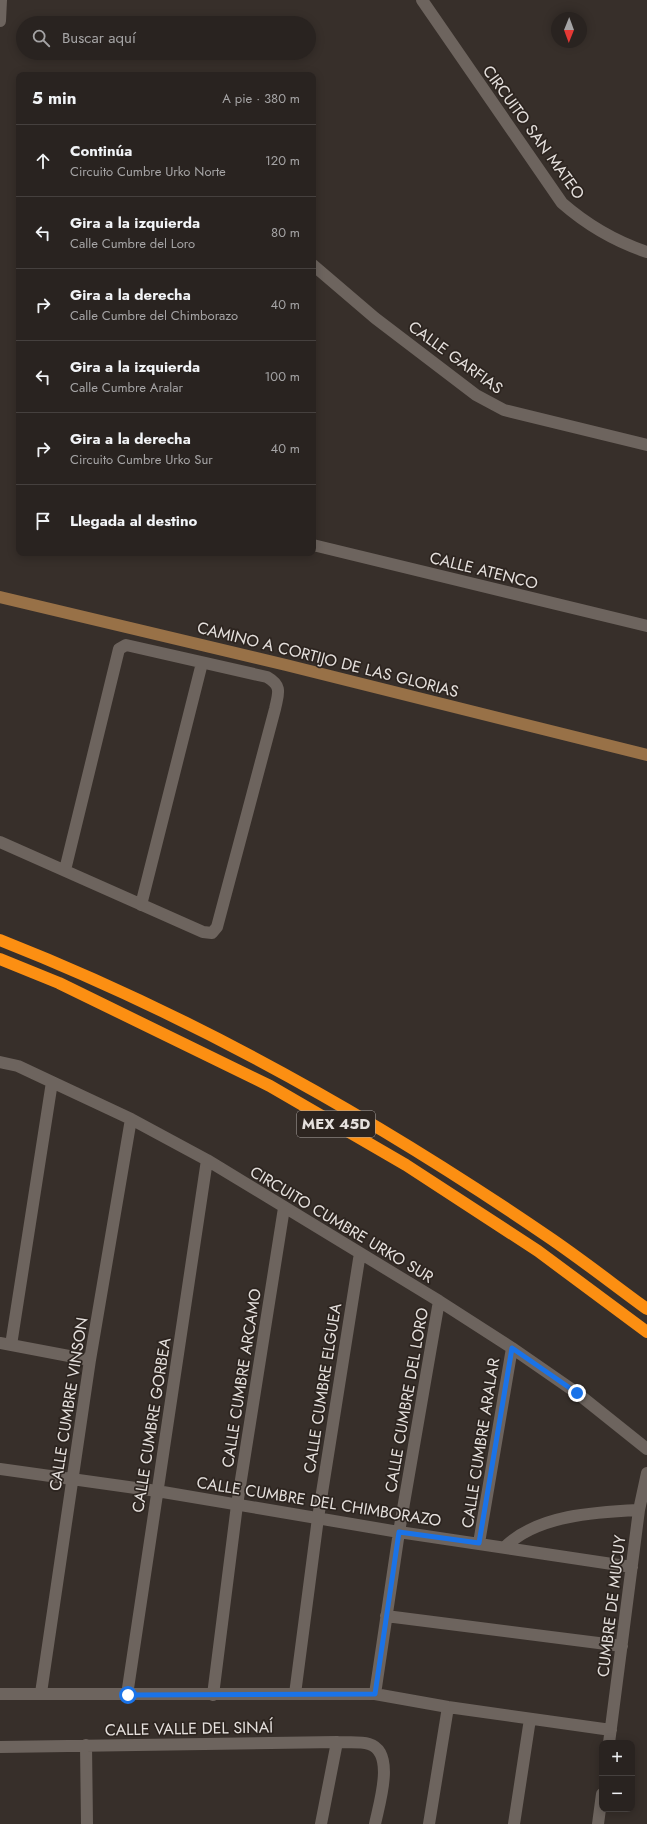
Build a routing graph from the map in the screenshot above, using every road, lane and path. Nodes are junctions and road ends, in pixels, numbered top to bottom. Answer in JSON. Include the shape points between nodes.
{"nodes":[{"id":1,"x":1,"y":0,"type":"edge"},
{"id":2,"x":422,"y":0,"type":"edge"},
{"id":3,"x":0,"y":16,"type":"edge"},
{"id":4,"x":647,"y":252,"type":"edge"},
{"id":5,"x":316,"y":268,"type":"edge"},
{"id":6,"x":647,"y":445,"type":"edge"},
{"id":7,"x":316,"y":546,"type":"edge"},
{"id":8,"x":0,"y":597,"type":"edge"},
{"id":9,"x":647,"y":626,"type":"edge"},
{"id":10,"x":202,"y":663,"type":"junction"},
{"id":11,"x":647,"y":754,"type":"edge"},
{"id":12,"x":0,"y":842,"type":"edge"},
{"id":13,"x":65,"y":870,"type":"junction"},
{"id":14,"x":141,"y":905,"type":"junction"},
{"id":15,"x":0,"y":940,"type":"edge"},
{"id":16,"x":0,"y":959,"type":"edge"},
{"id":17,"x":0,"y":1062,"type":"edge"},
{"id":18,"x":52,"y":1082,"type":"junction"},
{"id":19,"x":131,"y":1119,"type":"junction"},
{"id":20,"x":207,"y":1160,"type":"junction"},
{"id":21,"x":284,"y":1208,"type":"junction"},
{"id":22,"x":360,"y":1253,"type":"junction"},
{"id":23,"x":439,"y":1301,"type":"junction"},
{"id":24,"x":647,"y":1309,"type":"edge"},
{"id":25,"x":647,"y":1332,"type":"edge"},
{"id":26,"x":5,"y":1344,"type":"edge"},
{"id":27,"x":512,"y":1348,"type":"junction"},
{"id":28,"x":90,"y":1360,"type":"junction"},
{"id":29,"x":647,"y":1448,"type":"edge"},
{"id":30,"x":0,"y":1469,"type":"edge"},
{"id":31,"x":647,"y":1473,"type":"edge"},
{"id":32,"x":73,"y":1479,"type":"junction"},
{"id":33,"x":157,"y":1491,"type":"junction"},
{"id":34,"x":237,"y":1505,"type":"junction"},
{"id":35,"x":639,"y":1510,"type":"junction"},
{"id":36,"x":318,"y":1518,"type":"junction"},
{"id":37,"x":399,"y":1532,"type":"junction"},
{"id":38,"x":479,"y":1543,"type":"junction"},
{"id":39,"x":505,"y":1547,"type":"junction"},
{"id":40,"x":632,"y":1567,"type":"junction"},
{"id":41,"x":386,"y":1616,"type":"junction"},
{"id":42,"x":622,"y":1646,"type":"junction"},
{"id":43,"x":0,"y":1694,"type":"edge"},
{"id":44,"x":41,"y":1694,"type":"junction"},
{"id":45,"x":295,"y":1694,"type":"junction"},
{"id":46,"x":375,"y":1694,"type":"junction"},
{"id":47,"x":128,"y":1695,"type":"junction"},
{"id":48,"x":213,"y":1695,"type":"junction"},
{"id":49,"x":448,"y":1708,"type":"junction"},
{"id":50,"x":530,"y":1719,"type":"junction"},
{"id":51,"x":611,"y":1730,"type":"junction"},
{"id":52,"x":609,"y":1740,"type":"edge"},
{"id":53,"x":337,"y":1742,"type":"junction"},
{"id":54,"x":86,"y":1745,"type":"junction"},
{"id":55,"x":0,"y":1747,"type":"edge"},
{"id":56,"x":600,"y":1812,"type":"edge"},
{"id":57,"x":87,"y":1824,"type":"edge"},
{"id":58,"x":321,"y":1824,"type":"edge"},
{"id":59,"x":375,"y":1824,"type":"edge"},
{"id":60,"x":429,"y":1824,"type":"edge"},
{"id":61,"x":514,"y":1824,"type":"edge"},
{"id":62,"x":598,"y":1824,"type":"edge"}],
"edges":[{"from":1,"to":3,"type":"street"},
{"from":2,"to":4,"type":"street","name":"CIRCUITO SAN MATEO","via":[[562,203],[572,212],[628,246]]},
{"from":5,"to":6,"type":"street","name":"CALLE GARFIAS","via":[[375,318],[476,395],[504,410]]},
{"from":7,"to":9,"type":"street","name":"CALLE ATENCO"},
{"from":8,"to":11,"type":"street","name":"CAMINO A CORTIJO DE LAS GLORIAS"},
{"from":10,"to":13,"type":"street","via":[[126,645],[119,649]]},
{"from":10,"to":14,"type":"street"},
{"from":10,"to":14,"type":"street","via":[[268,677],[275,682],[279,690],[275,709],[217,927],[212,933],[203,932]]},
{"from":12,"to":13,"type":"street"},
{"from":13,"to":14,"type":"street"},
{"from":15,"to":24,"type":"highway","number":"MEX 45D","via":[[67,967],[281,1072],[425,1156],[548,1236]]},
{"from":16,"to":25,"type":"highway","number":"MEX 45D","via":[[59,983],[270,1086],[406,1165],[538,1251]]},
{"from":17,"to":18,"type":"street","name":"CIRCUITO CUMBRE URKO SUR","via":[[18,1066]]},
{"from":18,"to":19,"type":"street","name":"CIRCUITO CUMBRE URKO SUR"},
{"from":18,"to":26,"type":"street"},
{"from":19,"to":20,"type":"street","name":"CIRCUITO CUMBRE URKO SUR"},
{"from":19,"to":28,"type":"street","name":"CALLE CUMBRE VINSON"},
{"from":20,"to":21,"type":"street","name":"CIRCUITO CUMBRE URKO SUR"},
{"from":20,"to":33,"type":"street","name":"CALLE CUMBRE GORBEA"},
{"from":21,"to":22,"type":"street","name":"CIRCUITO CUMBRE URKO SUR"},
{"from":21,"to":34,"type":"street","name":"CALLE CUMBRE ARCAMO"},
{"from":22,"to":23,"type":"street","name":"CIRCUITO CUMBRE URKO SUR"},
{"from":22,"to":36,"type":"street","name":"CALLE CUMBRE ELGUEA"},
{"from":23,"to":27,"type":"street","name":"CIRCUITO CUMBRE URKO SUR"},
{"from":23,"to":37,"type":"street","name":"CALLE CUMBRE DEL LORO"},
{"from":26,"to":28,"type":"street"},
{"from":27,"to":29,"type":"street","name":"CIRCUITO CUMBRE URKO SUR","via":[[577,1393]]},
{"from":27,"to":38,"type":"street","name":"CALLE CUMBRE ARALAR"},
{"from":28,"to":32,"type":"street","name":"CALLE CUMBRE VINSON"},
{"from":30,"to":32,"type":"street","name":"CALLE CUMBRE DEL CHIMBORAZO"},
{"from":31,"to":35,"type":"street","name":"CUMBRE DE MUCUY"},
{"from":32,"to":33,"type":"street","name":"CALLE CUMBRE DEL CHIMBORAZO"},
{"from":32,"to":44,"type":"street","name":"CALLE CUMBRE VINSON"},
{"from":33,"to":34,"type":"street","name":"CALLE CUMBRE DEL CHIMBORAZO"},
{"from":33,"to":47,"type":"street","name":"CALLE CUMBRE GORBEA"},
{"from":34,"to":36,"type":"street","name":"CALLE CUMBRE DEL CHIMBORAZO"},
{"from":34,"to":48,"type":"street","name":"CALLE CUMBRE ARCAMO"},
{"from":35,"to":39,"type":"street","via":[[605,1512],[540,1524],[515,1537]]},
{"from":35,"to":40,"type":"street","name":"CUMBRE DE MUCUY"},
{"from":36,"to":37,"type":"street","name":"CALLE CUMBRE DEL CHIMBORAZO"},
{"from":36,"to":45,"type":"street","name":"CALLE CUMBRE ELGUEA"},
{"from":37,"to":38,"type":"street","name":"CALLE CUMBRE DEL CHIMBORAZO"},
{"from":37,"to":41,"type":"street","name":"CALLE CUMBRE DEL LORO"},
{"from":38,"to":39,"type":"street","name":"CALLE CUMBRE DEL CHIMBORAZO"},
{"from":39,"to":40,"type":"street","name":"CALLE CUMBRE DEL CHIMBORAZO"},
{"from":40,"to":42,"type":"street","name":"CUMBRE DE MUCUY"},
{"from":41,"to":42,"type":"street"},
{"from":41,"to":46,"type":"street","name":"CALLE CUMBRE DEL LORO"},
{"from":42,"to":51,"type":"street","name":"CUMBRE DE MUCUY"},
{"from":43,"to":44,"type":"street"},
{"from":44,"to":47,"type":"street"},
{"from":45,"to":46,"type":"street"},
{"from":45,"to":48,"type":"street"},
{"from":46,"to":49,"type":"street"},
{"from":47,"to":48,"type":"street"},
{"from":49,"to":50,"type":"street"},
{"from":49,"to":60,"type":"street"},
{"from":50,"to":51,"type":"street"},
{"from":50,"to":61,"type":"street"},
{"from":51,"to":52,"type":"street","name":"CUMBRE DE MUCUY"},
{"from":53,"to":54,"type":"street","name":"CALLE VALLE DEL SINAÍ"},
{"from":53,"to":58,"type":"street"},
{"from":53,"to":59,"type":"street","name":"CALLE VALLE DEL SINAÍ","via":[[368,1744],[378,1749],[384,1764],[385,1776]]},
{"from":54,"to":55,"type":"street","name":"CALLE VALLE DEL SINAÍ"},
{"from":54,"to":57,"type":"street"},
{"from":56,"to":62,"type":"street"}]}
